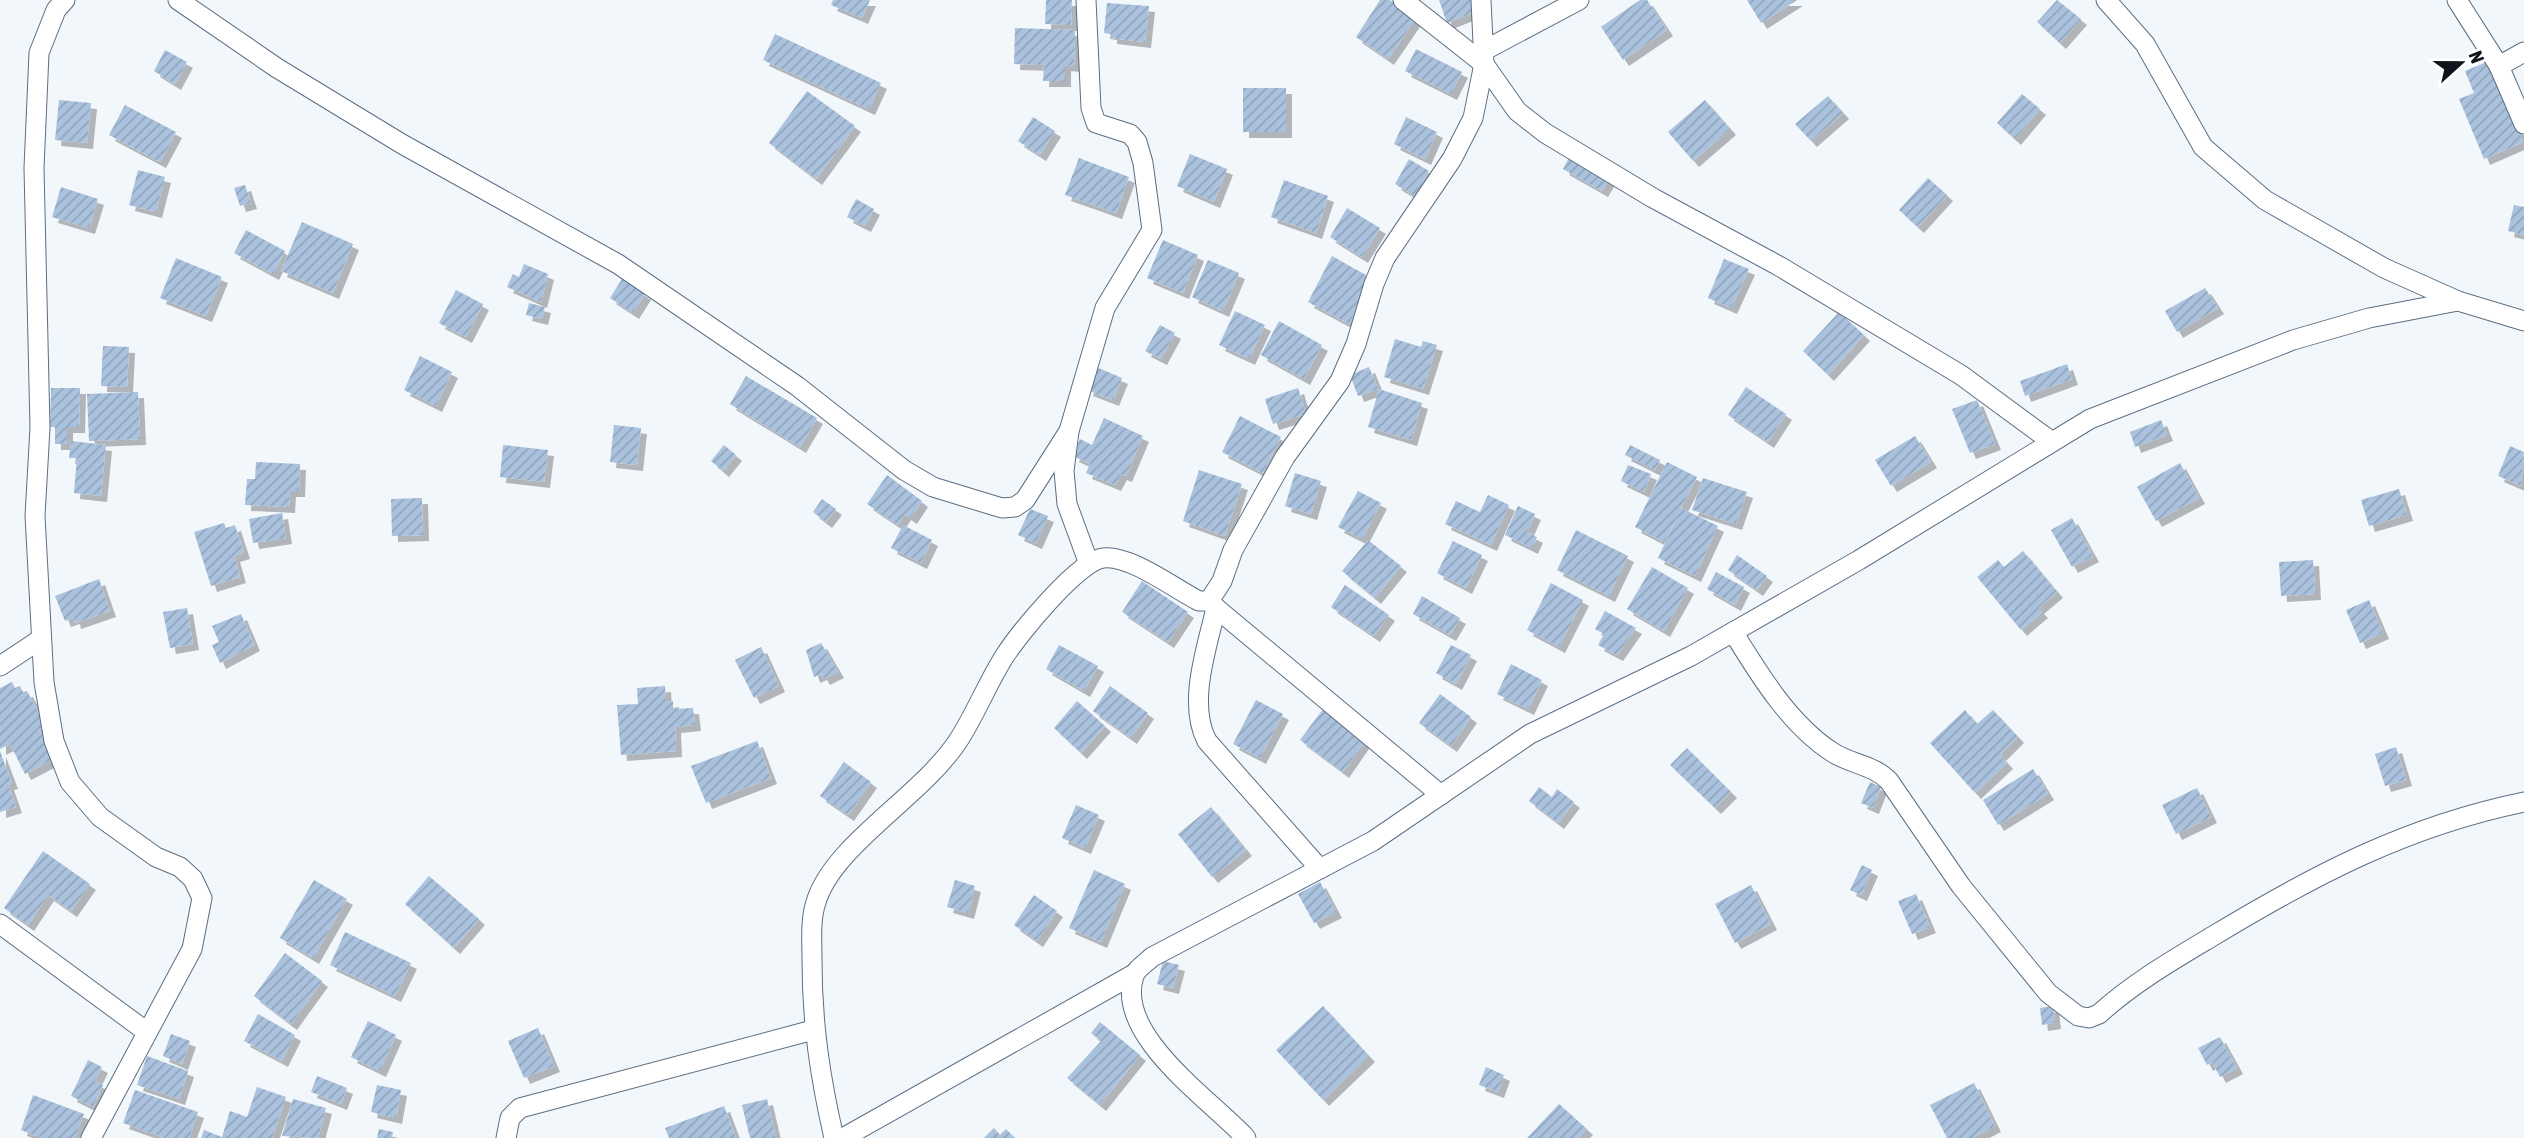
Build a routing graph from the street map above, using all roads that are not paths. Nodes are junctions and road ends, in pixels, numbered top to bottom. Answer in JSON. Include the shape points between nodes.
{"nodes":[{"id":1,"x":65,"y":0,"type":"edge"},
{"id":2,"x":178,"y":0,"type":"edge"},
{"id":3,"x":1086,"y":0,"type":"edge"},
{"id":4,"x":1403,"y":0,"type":"edge"},
{"id":5,"x":1481,"y":0,"type":"edge"},
{"id":6,"x":1579,"y":0,"type":"edge"},
{"id":7,"x":2106,"y":0,"type":"edge"},
{"id":8,"x":2457,"y":0,"type":"edge"},
{"id":9,"x":2524,"y":52,"type":"edge"},
{"id":10,"x":1485,"y":57,"type":"junction"},
{"id":11,"x":2499,"y":66,"type":"junction"},
{"id":12,"x":2524,"y":124,"type":"edge"},
{"id":13,"x":2458,"y":302,"type":"junction"},
{"id":14,"x":2524,"y":321,"type":"edge"},
{"id":15,"x":1069,"y":431,"type":"junction"},
{"id":16,"x":2052,"y":442,"type":"junction"},
{"id":17,"x":1090,"y":564,"type":"junction"},
{"id":18,"x":1213,"y":604,"type":"junction"},
{"id":19,"x":1733,"y":632,"type":"junction"},
{"id":20,"x":41,"y":639,"type":"junction"},
{"id":21,"x":0,"y":666,"type":"edge"},
{"id":22,"x":1441,"y":794,"type":"junction"},
{"id":23,"x":2524,"y":802,"type":"edge"},
{"id":24,"x":1320,"y":869,"type":"junction"},
{"id":25,"x":0,"y":924,"type":"edge"},
{"id":26,"x":1134,"y":974,"type":"junction"},
{"id":27,"x":813,"y":1030,"type":"junction"},
{"id":28,"x":147,"y":1032,"type":"junction"},
{"id":29,"x":91,"y":1138,"type":"edge"},
{"id":30,"x":506,"y":1138,"type":"edge"},
{"id":31,"x":834,"y":1138,"type":"edge"},
{"id":32,"x":842,"y":1138,"type":"edge"},
{"id":33,"x":1247,"y":1138,"type":"edge"}],
"edges":[{"from":1,"to":20,"type":"street","via":[[56,9],[39,53],[34,168],[40,428],[35,516]]},
{"from":2,"to":15,"type":"street","via":[[277,68],[391,137],[618,264],[797,386],[904,470],[933,486],[1002,508],[1015,507],[1025,500]]},
{"from":3,"to":15,"type":"street","via":[[1091,108],[1096,123],[1129,134],[1137,142],[1152,230],[1105,308]]},
{"from":4,"to":10,"type":"street"},
{"from":5,"to":10,"type":"street"},
{"from":6,"to":10,"type":"street"},
{"from":7,"to":13,"type":"street","via":[[2145,44],[2203,147],[2216,160],[2265,200],[2300,221],[2384,268]]},
{"from":8,"to":11,"type":"street"},
{"from":9,"to":11,"type":"street"},
{"from":10,"to":16,"type":"street","via":[[1517,111],[1545,133],[1961,375]]},
{"from":10,"to":18,"type":"street","via":[[1473,118],[1452,159],[1385,258],[1340,381],[1285,457],[1233,550]]},
{"from":11,"to":12,"type":"street"},
{"from":13,"to":14,"type":"street"},
{"from":13,"to":16,"type":"street","via":[[2369,318],[2264,349],[2090,419]]},
{"from":15,"to":17,"type":"street","via":[[1066,504]]},
{"from":16,"to":19,"type":"street"},
{"from":17,"to":18,"type":"street","via":[[1101,558],[1118,558]]},
{"from":17,"to":27,"type":"street","via":[[1045,607],[1005,656],[943,763],[843,857],[823,883],[812,926]]},
{"from":18,"to":22,"type":"street"},
{"from":18,"to":24,"type":"street","via":[[1199,726],[1207,741]]},
{"from":19,"to":22,"type":"street","via":[[1530,734]]},
{"from":19,"to":23,"type":"street","via":[[1809,733],[1832,752],[1889,780],[1961,886],[2048,993],[2078,1016],[2099,1014],[2148,975],[2326,872],[2401,836],[2465,814]]},
{"from":20,"to":21,"type":"street"},
{"from":20,"to":28,"type":"street","via":[[54,741],[70,782],[100,817],[156,857],[180,867],[193,879],[202,898],[192,949]]},
{"from":22,"to":24,"type":"street","via":[[1373,841]]},
{"from":24,"to":26,"type":"street","via":[[1152,957]]},
{"from":25,"to":28,"type":"street"},
{"from":26,"to":32,"type":"street"},
{"from":26,"to":33,"type":"street","via":[[1131,1011],[1140,1029]]},
{"from":27,"to":30,"type":"street","via":[[520,1108],[510,1118]]},
{"from":27,"to":31,"type":"street"},
{"from":28,"to":29,"type":"street"}]}
